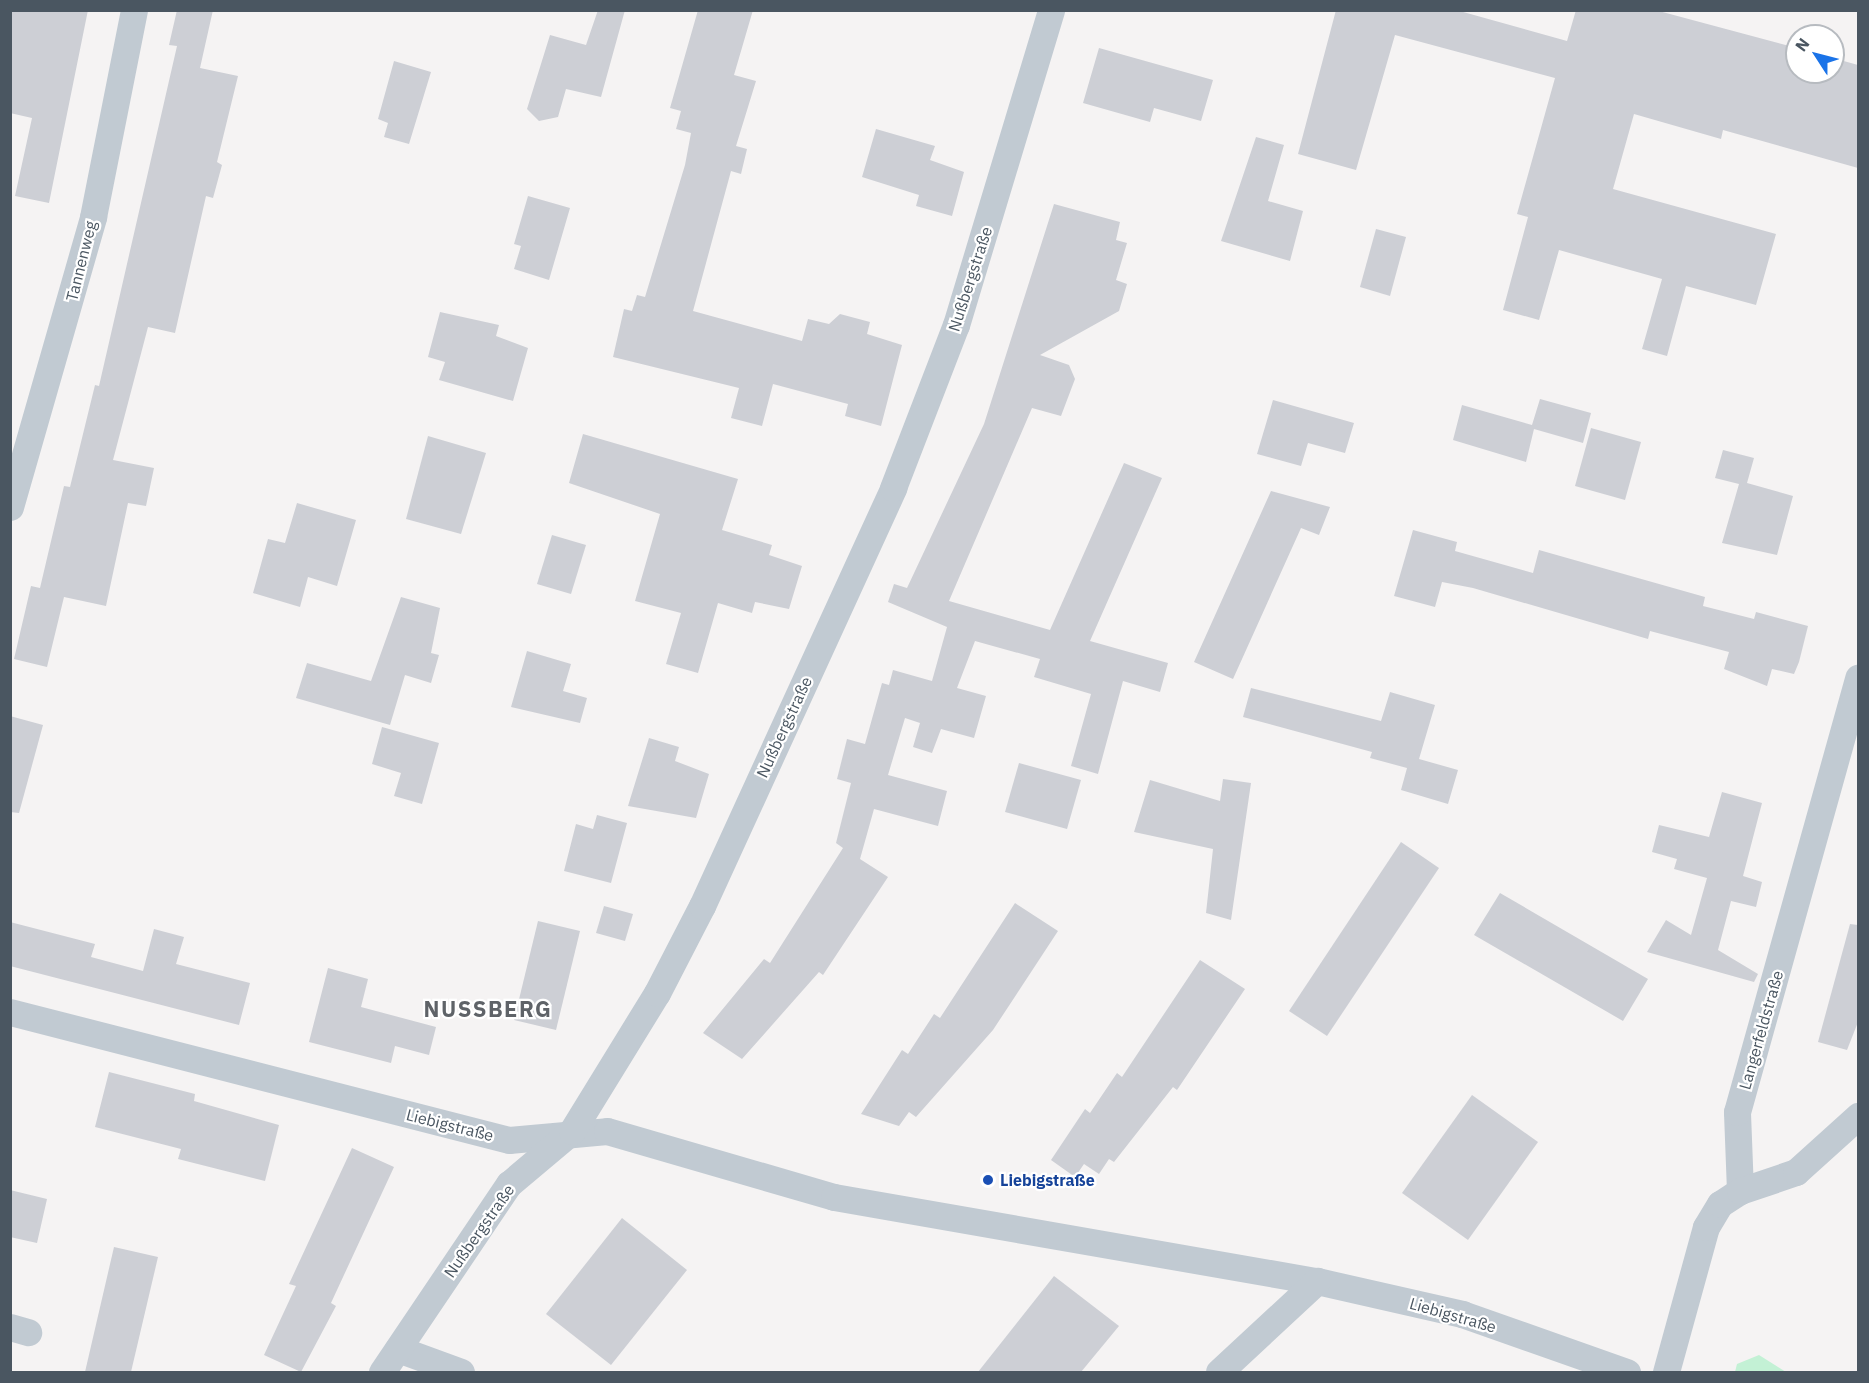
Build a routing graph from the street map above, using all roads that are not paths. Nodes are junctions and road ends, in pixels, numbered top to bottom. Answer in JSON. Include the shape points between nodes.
{"nodes":[{"id":1,"x":134,"y":10,"type":"edge"},
{"id":2,"x":1051,"y":10,"type":"edge"},
{"id":3,"x":10,"y":507,"type":"edge"},
{"id":4,"x":1858,"y":678,"type":"edge"},
{"id":5,"x":10,"y":1012,"type":"edge"},
{"id":6,"x":1858,"y":1116,"type":"edge"},
{"id":7,"x":572,"y":1131,"type":"junction"},
{"id":8,"x":1740,"y":1191,"type":"junction"},
{"id":9,"x":1317,"y":1281,"type":"junction"},
{"id":10,"x":398,"y":1349,"type":"junction"},
{"id":11,"x":382,"y":1372,"type":"edge"},
{"id":12,"x":461,"y":1372,"type":"edge"},
{"id":13,"x":1219,"y":1372,"type":"edge"},
{"id":14,"x":1627,"y":1372,"type":"edge"},
{"id":15,"x":1666,"y":1372,"type":"edge"}],
"edges":[{"from":1,"to":3,"type":"street","name":"Tannenweg","via":[[93,217]]},
{"from":2,"to":7,"type":"street","name":"Nußbergstraße","via":[[956,325],[893,488],[702,906],[657,993]]},
{"from":4,"to":8,"type":"street","name":"Langerfeldstraße","via":[[1737,1112]]},
{"from":5,"to":7,"type":"street","name":"Liebigstraße","via":[[509,1140]]},
{"from":6,"to":8,"type":"street","via":[[1796,1172]]},
{"from":7,"to":9,"type":"street","name":"Liebigstraße","via":[[640,1138],[834,1197]]},
{"from":7,"to":10,"type":"street","name":"Nußbergstraße","via":[[509,1184]]},
{"from":8,"to":15,"type":"street","via":[[1720,1204],[1706,1227]]},
{"from":9,"to":13,"type":"street"},
{"from":9,"to":14,"type":"street","name":"Liebigstraße","via":[[1462,1314]]},
{"from":10,"to":11,"type":"street","name":"Nußbergstraße"},
{"from":10,"to":12,"type":"street"}]}
